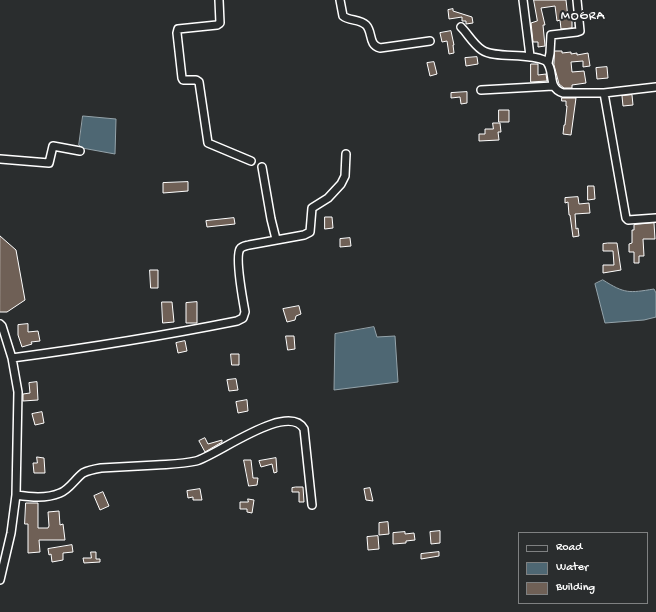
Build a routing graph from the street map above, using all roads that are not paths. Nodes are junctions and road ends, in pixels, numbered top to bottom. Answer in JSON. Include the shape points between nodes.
{"nodes":[{"id":1,"x":220,"y":0,"type":"edge"},
{"id":2,"x":340,"y":0,"type":"edge"},
{"id":3,"x":523,"y":0,"type":"edge"},
{"id":4,"x":577,"y":0,"type":"edge"},
{"id":5,"x":461,"y":26,"type":"dead end"},
{"id":6,"x":430,"y":41,"type":"dead end"},
{"id":7,"x":530,"y":56,"type":"junction"},
{"id":8,"x":548,"y":63,"type":"junction"},
{"id":9,"x":553,"y":86,"type":"junction"},
{"id":10,"x":656,"y":86,"type":"edge"},
{"id":11,"x":481,"y":90,"type":"dead end"},
{"id":12,"x":604,"y":93,"type":"junction"},
{"id":13,"x":80,"y":150,"type":"dead end"},
{"id":14,"x":346,"y":154,"type":"dead end"},
{"id":15,"x":0,"y":159,"type":"edge"},
{"id":16,"x":251,"y":161,"type":"dead end"},
{"id":17,"x":262,"y":167,"type":"dead end"},
{"id":18,"x":656,"y":218,"type":"edge"},
{"id":19,"x":276,"y":239,"type":"junction"},
{"id":20,"x":0,"y":324,"type":"edge"},
{"id":21,"x":12,"y":358,"type":"junction"},
{"id":22,"x":16,"y":495,"type":"junction"},
{"id":23,"x":312,"y":505,"type":"dead end"},
{"id":24,"x":0,"y":580,"type":"edge"}],
"edges":[{"from":1,"to":16,"type":"street","via":[[220,23],[178,29],[182,78],[199,82],[208,143]]},
{"from":2,"to":6,"type":"street","via":[[343,16],[365,23],[377,47]]},
{"from":3,"to":7,"type":"street"},
{"from":4,"to":8,"type":"street","via":[[580,30],[551,35]]},
{"from":5,"to":7,"type":"street","via":[[479,48],[486,52]]},
{"from":7,"to":8,"type":"street"},
{"from":8,"to":9,"type":"street"},
{"from":9,"to":11,"type":"street"},
{"from":9,"to":12,"type":"street","via":[[558,92],[563,93]]},
{"from":10,"to":12,"type":"street"},
{"from":12,"to":18,"type":"street","via":[[626,218]]},
{"from":13,"to":15,"type":"street","via":[[53,146],[49,163]]},
{"from":14,"to":19,"type":"street","via":[[341,184],[328,198],[312,208],[310,232]]},
{"from":17,"to":19,"type":"street"},
{"from":19,"to":21,"type":"street","via":[[243,246],[239,251],[245,312],[243,318],[237,322]]},
{"from":20,"to":21,"type":"street"},
{"from":21,"to":22,"type":"street","via":[[18,402]]},
{"from":22,"to":23,"type":"street","via":[[27,497],[60,493],[84,473],[96,469],[195,461],[211,455],[248,433],[288,421],[299,423],[304,428]]},
{"from":22,"to":24,"type":"street","via":[[11,533]]}]}
